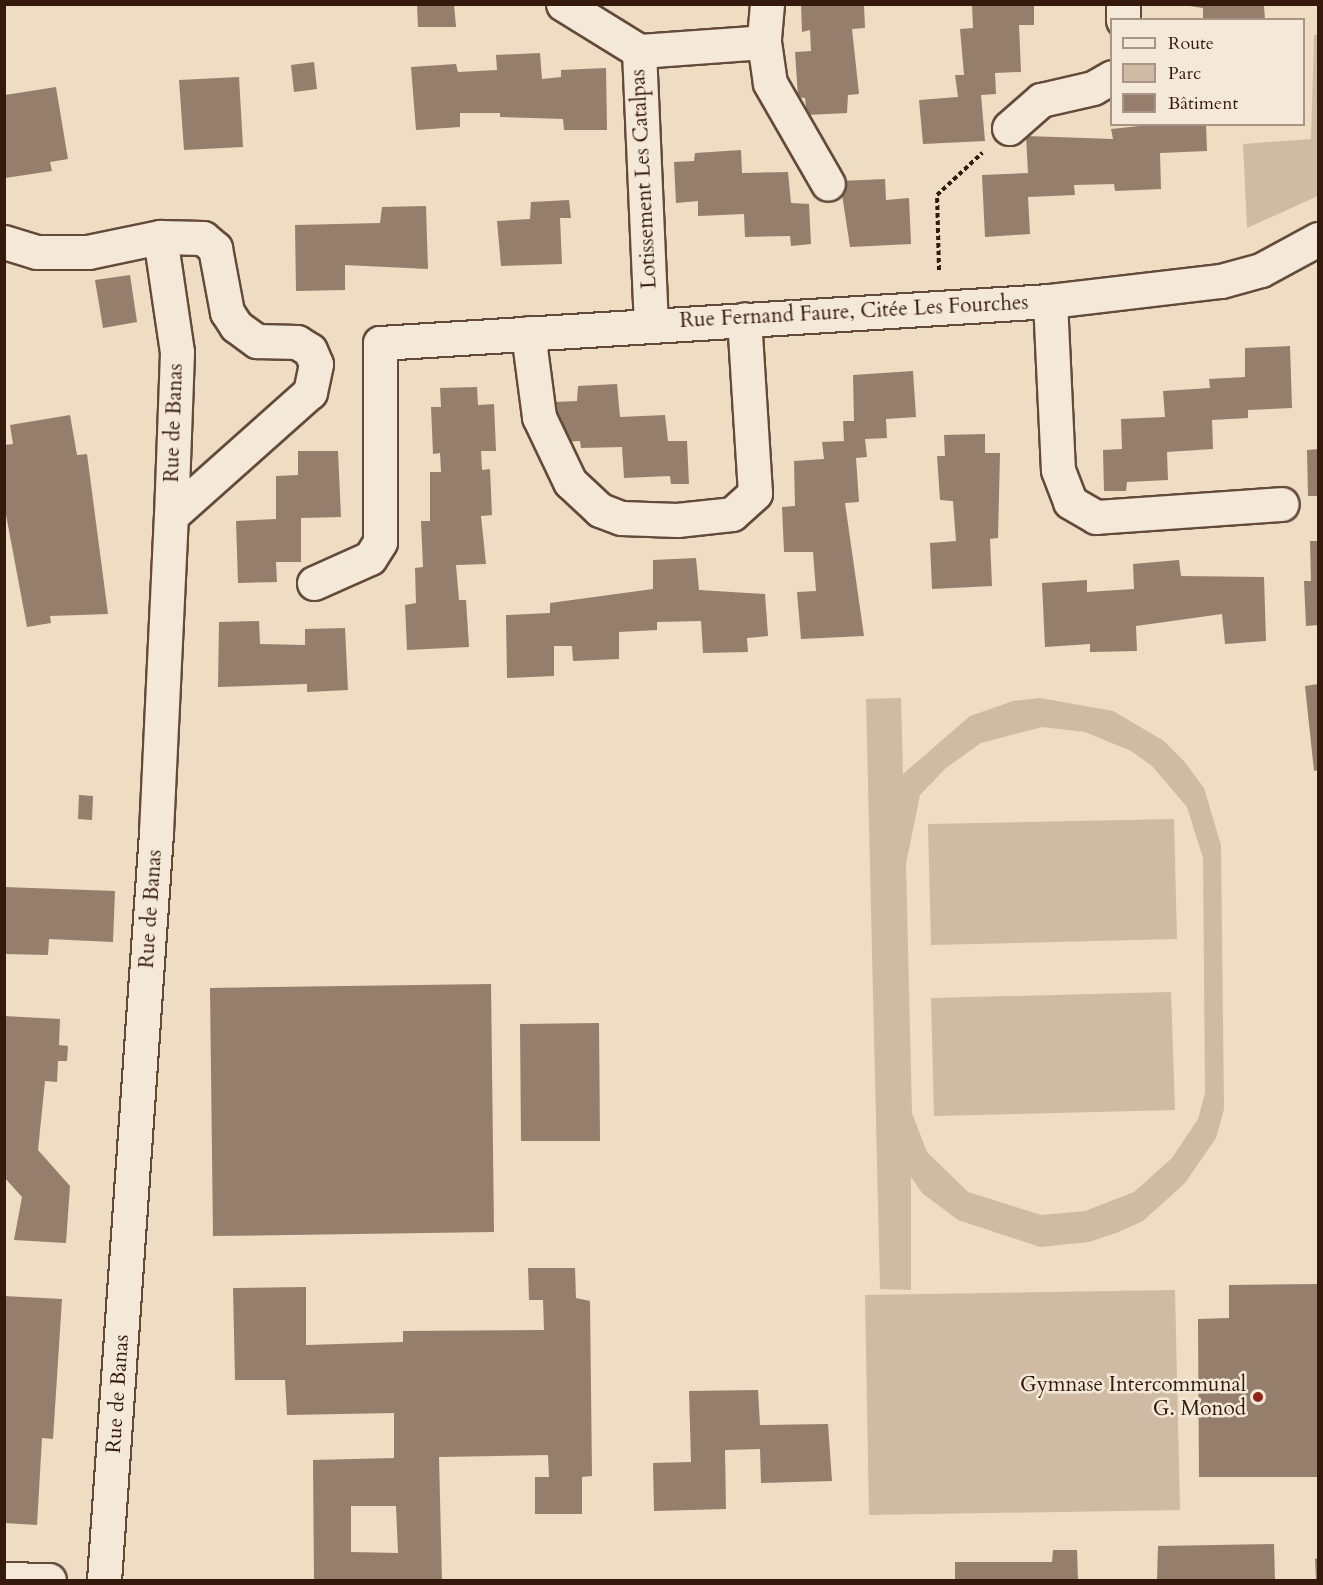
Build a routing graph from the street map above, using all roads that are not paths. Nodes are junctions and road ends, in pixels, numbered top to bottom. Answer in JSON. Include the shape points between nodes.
{"nodes":[{"id":1,"x":563,"y":4,"type":"edge"},
{"id":2,"x":768,"y":4,"type":"edge"},
{"id":3,"x":764,"y":42,"type":"junction"},
{"id":4,"x":639,"y":51,"type":"junction"},
{"id":5,"x":1110,"y":78,"type":"edge"},
{"id":6,"x":1009,"y":128,"type":"road end"},
{"id":7,"x":828,"y":184,"type":"dead end"},
{"id":8,"x":160,"y":237,"type":"junction"},
{"id":9,"x":1318,"y":239,"type":"edge"},
{"id":10,"x":4,"y":242,"type":"edge"},
{"id":11,"x":1050,"y":301,"type":"junction"},
{"id":12,"x":744,"y":319,"type":"junction"},
{"id":13,"x":651,"y":324,"type":"junction"},
{"id":14,"x":528,"y":333,"type":"junction"},
{"id":15,"x":1282,"y":504,"type":"dead end"},
{"id":16,"x":171,"y":516,"type":"junction"},
{"id":17,"x":314,"y":583,"type":"dead end"},
{"id":18,"x":4,"y":1579,"type":"edge"},
{"id":19,"x":49,"y":1581,"type":"edge"},
{"id":20,"x":104,"y":1581,"type":"edge"}],
"edges":[{"from":1,"to":4,"type":"street","name":"Lotissement Les Catalpas"},
{"from":2,"to":3,"type":"street"},
{"from":3,"to":4,"type":"street"},
{"from":3,"to":7,"type":"street","via":[[777,102]]},
{"from":4,"to":13,"type":"street","name":"Lotissement Les Catalpas"},
{"from":5,"to":6,"type":"street","via":[[1093,88],[1041,100]]},
{"from":8,"to":10,"type":"street","via":[[88,252],[37,252]]},
{"from":8,"to":16,"type":"street","name":"Rue de Banas","via":[[177,352]]},
{"from":8,"to":16,"type":"street","via":[[203,238],[215,248],[227,312],[236,326],[257,341],[297,342],[316,364],[310,392]]},
{"from":9,"to":11,"type":"street","name":"Rue Fernand Faure, Citée Les Fourches","via":[[1261,270],[1221,281]]},
{"from":11,"to":12,"type":"street","name":"Rue Fernand Faure, Citée Les Fourches"},
{"from":11,"to":15,"type":"street","via":[[1058,470],[1071,502],[1096,517]]},
{"from":12,"to":13,"type":"street","name":"Rue Fernand Faure, Citée Les Fourches"},
{"from":12,"to":14,"type":"street","via":[[755,493],[732,514],[677,520],[621,518],[600,510],[570,482],[539,417]]},
{"from":13,"to":14,"type":"street","name":"Rue Fernand Faure, Citée Les Fourches"},
{"from":14,"to":17,"type":"street","name":"Rue Fernand Faure, Citée Les Fourches","via":[[380,343],[380,542],[370,558]]},
{"from":16,"to":20,"type":"street","name":"Rue de Banas","via":[[156,832]]},
{"from":18,"to":19,"type":"street"}]}
